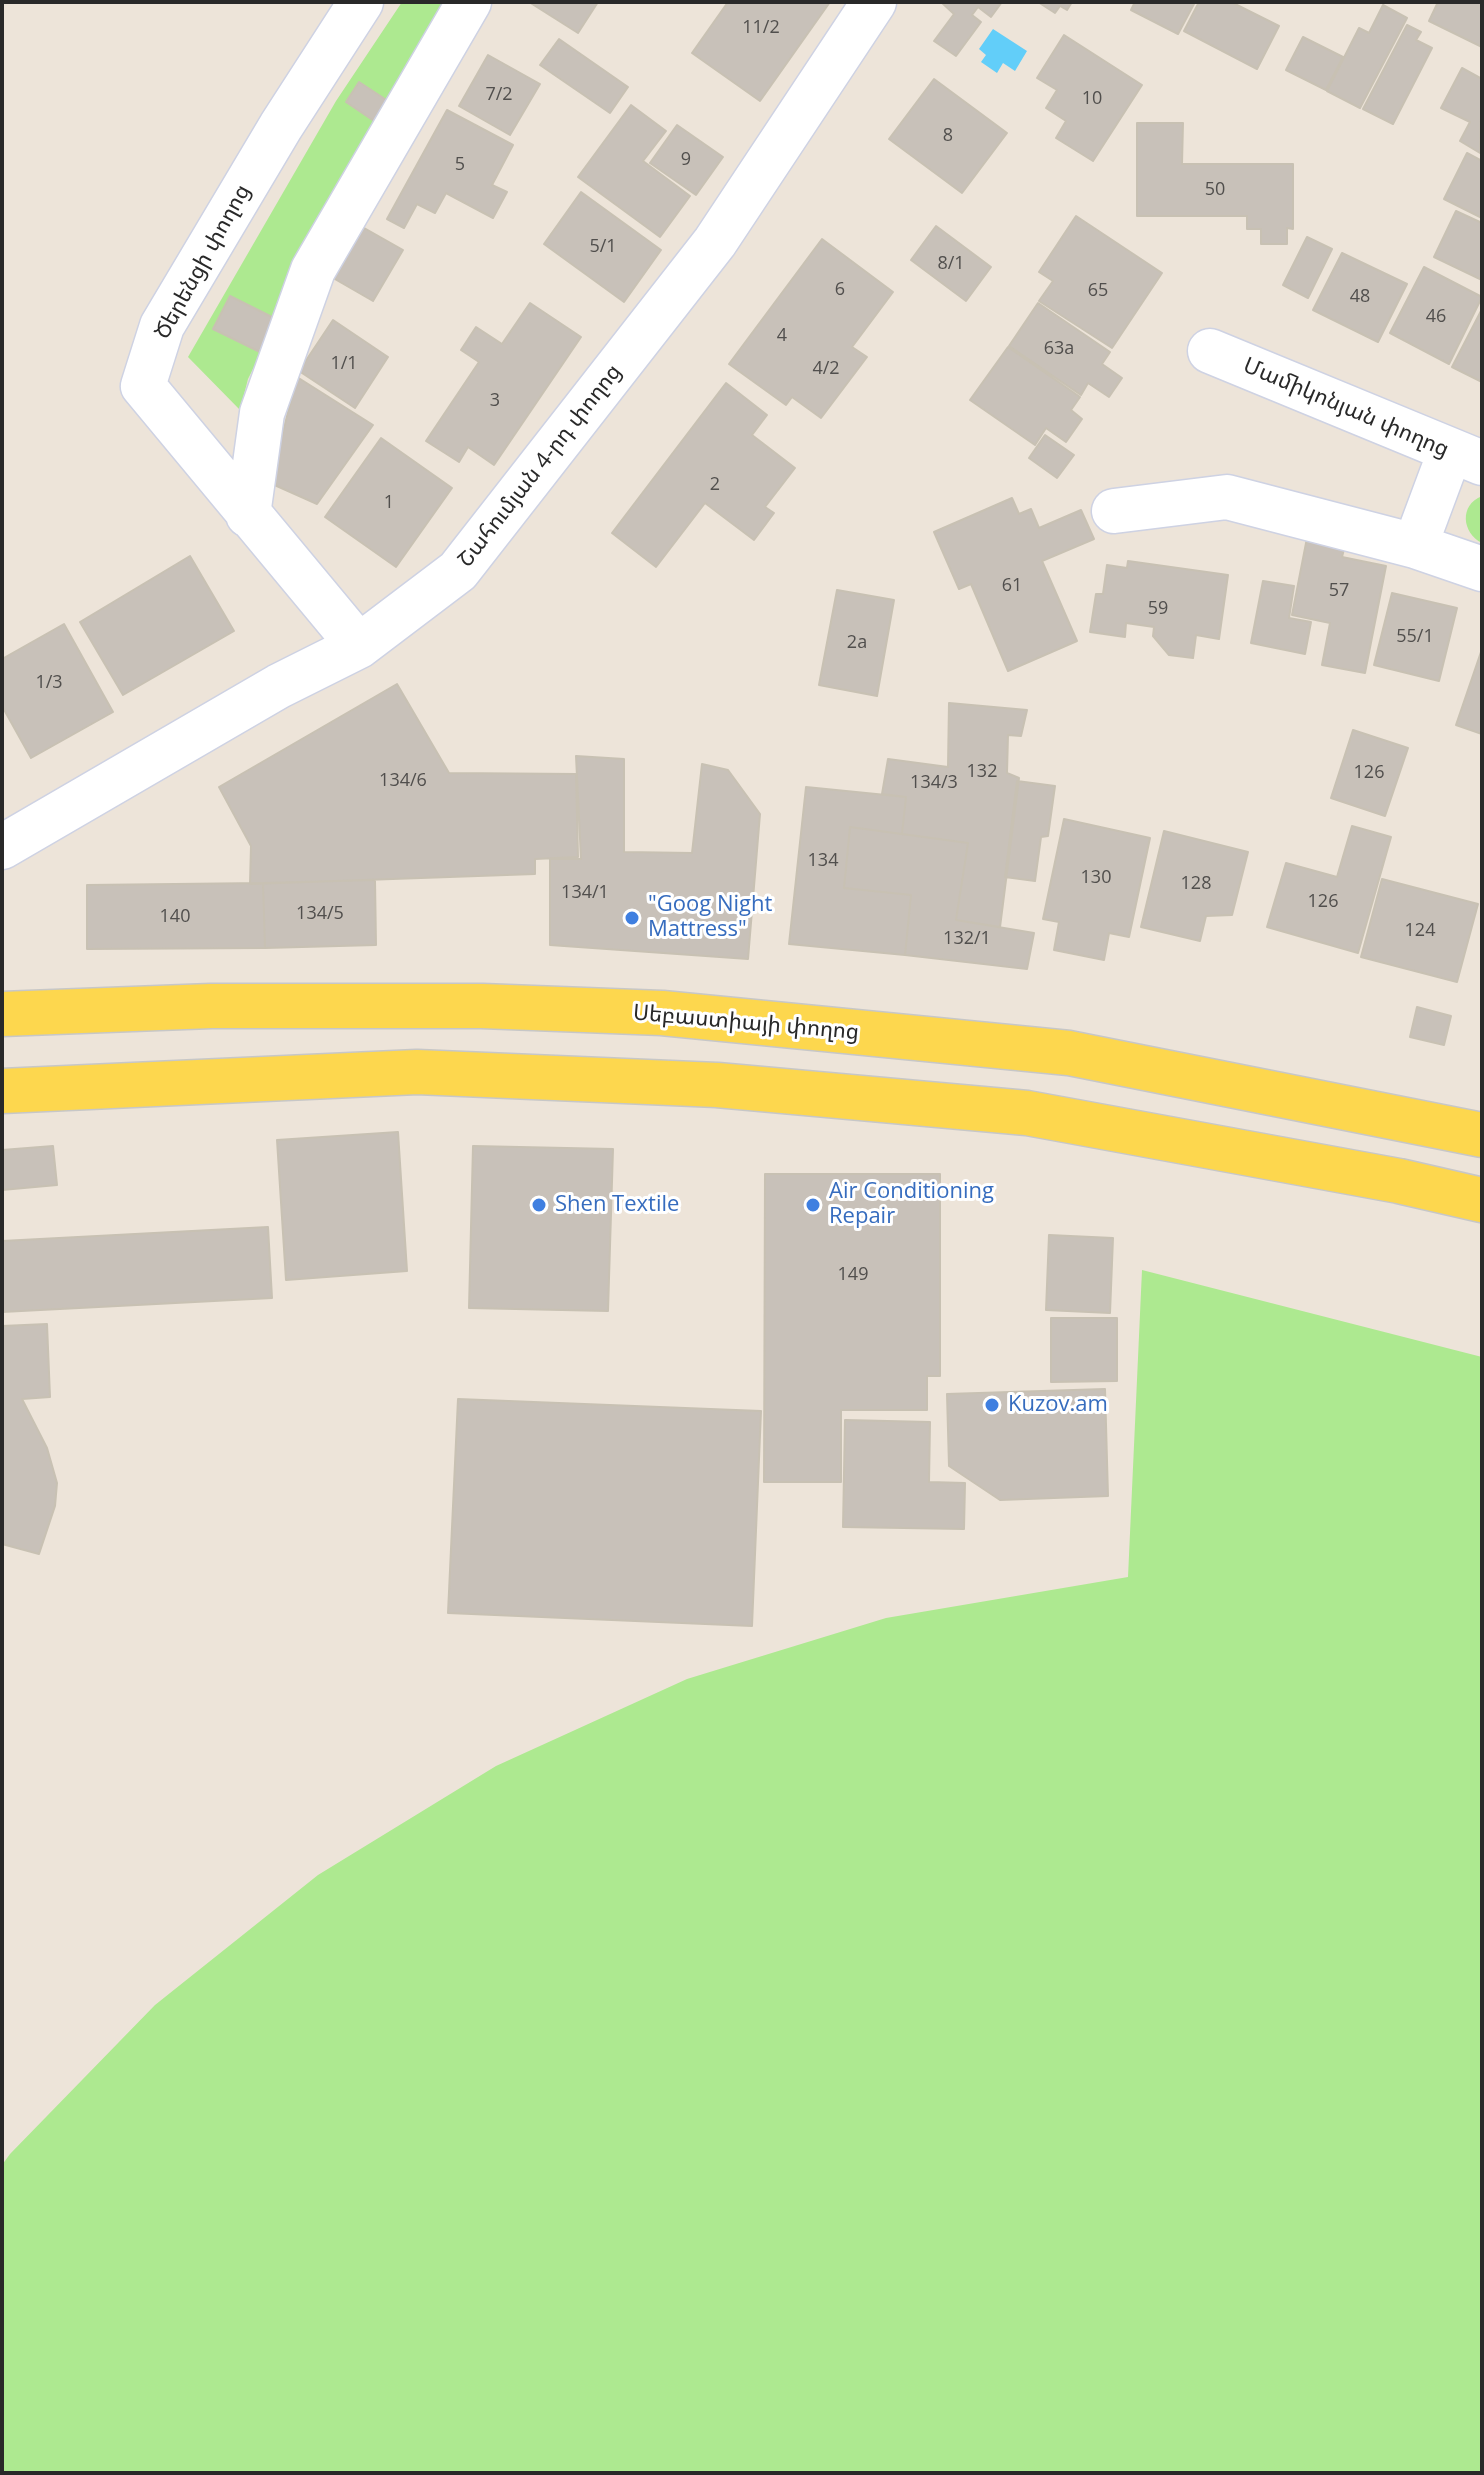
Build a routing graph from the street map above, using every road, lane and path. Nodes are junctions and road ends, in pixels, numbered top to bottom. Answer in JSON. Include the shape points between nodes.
{"nodes":[{"id":1,"x":361,"y":2,"type":"edge"},
{"id":2,"x":469,"y":2,"type":"edge"},
{"id":3,"x":874,"y":2,"type":"edge"},
{"id":4,"x":1210,"y":351,"type":"dead end"},
{"id":5,"x":1466,"y":458,"type":"edge"},
{"id":6,"x":1114,"y":511,"type":"dead end"},
{"id":7,"x":248,"y":515,"type":"junction"},
{"id":8,"x":1415,"y":546,"type":"junction"},
{"id":9,"x":1482,"y":569,"type":"edge"},
{"id":10,"x":359,"y":646,"type":"junction"},
{"id":11,"x":2,"y":847,"type":"edge"},
{"id":12,"x":2,"y":1014,"type":"edge"},
{"id":13,"x":2,"y":1091,"type":"edge"},
{"id":14,"x":1482,"y":1135,"type":"edge"},
{"id":15,"x":1482,"y":1200,"type":"edge"}],
"edges":[{"from":1,"to":7,"type":"street","name":"Ծերենցի փողոց","via":[[162,326],[143,386]]},
{"from":2,"to":7,"type":"street","via":[[313,270],[262,413]]},
{"from":3,"to":10,"type":"street","name":"Շահումյան 4-րդ փողոց","via":[[715,242],[458,571]]},
{"from":4,"to":5,"type":"street","name":"Մամիկոնյան փողոց"},
{"from":5,"to":8,"type":"street"},
{"from":6,"to":8,"type":"street","via":[[1227,497]]},
{"from":7,"to":10,"type":"street","name":"Ծերենցի փողոց"},
{"from":8,"to":9,"type":"street"},
{"from":10,"to":11,"type":"street","name":"Շահումյան 4-րդ փողոց","via":[[279,686]]},
{"from":12,"to":14,"type":"main road","name":"Սեբաստիայի փողոց","via":[[211,1006],[662,1013],[1069,1053]]},
{"from":13,"to":15,"type":"main road","via":[[417,1072],[717,1085],[1027,1113]]}]}
